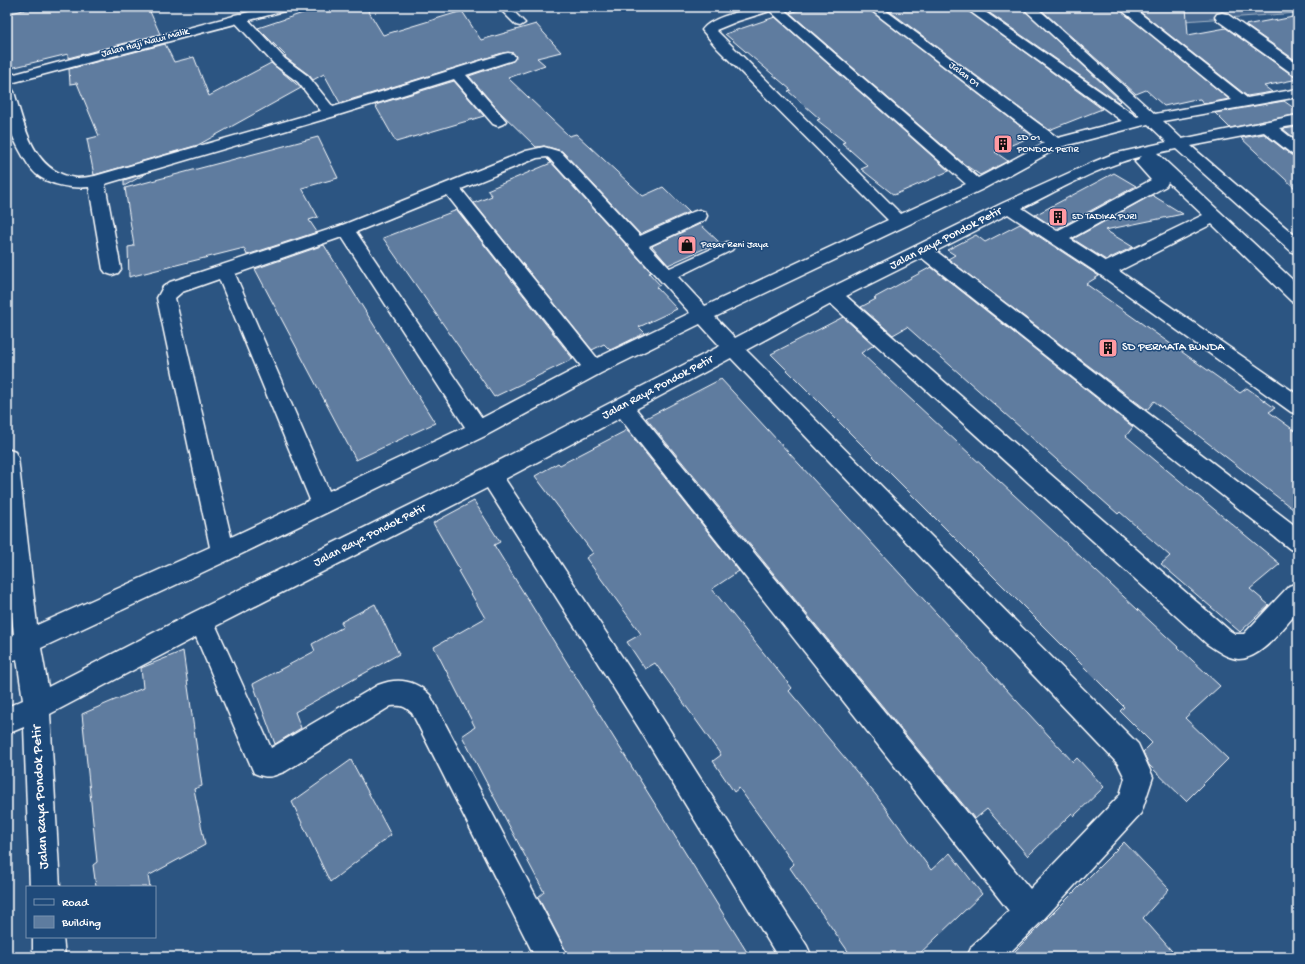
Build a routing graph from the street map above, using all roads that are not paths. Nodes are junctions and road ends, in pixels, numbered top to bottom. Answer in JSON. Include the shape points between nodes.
{"nodes":[{"id":1,"x":283,"y":7,"type":"edge"},
{"id":2,"x":503,"y":7,"type":"edge"},
{"id":3,"x":772,"y":7,"type":"edge"},
{"id":4,"x":873,"y":7,"type":"edge"},
{"id":5,"x":970,"y":7,"type":"edge"},
{"id":6,"x":1028,"y":7,"type":"edge"},
{"id":7,"x":1124,"y":7,"type":"edge"},
{"id":8,"x":1222,"y":17,"type":"dead end"},
{"id":9,"x":239,"y":18,"type":"junction"},
{"id":10,"x":520,"y":23,"type":"dead end"},
{"id":11,"x":508,"y":57,"type":"dead end"},
{"id":12,"x":1298,"y":71,"type":"edge"},
{"id":13,"x":457,"y":74,"type":"junction"},
{"id":14,"x":7,"y":80,"type":"edge"},
{"id":15,"x":7,"y":92,"type":"edge"},
{"id":16,"x":1298,"y":93,"type":"edge"},
{"id":17,"x":1245,"y":103,"type":"junction"},
{"id":18,"x":330,"y":113,"type":"junction"},
{"id":19,"x":1144,"y":117,"type":"junction"},
{"id":20,"x":1298,"y":120,"type":"edge"},
{"id":21,"x":498,"y":121,"type":"dead end"},
{"id":22,"x":1266,"y":126,"type":"junction"},
{"id":23,"x":1176,"y":143,"type":"junction"},
{"id":24,"x":1055,"y":144,"type":"junction"},
{"id":25,"x":1143,"y":151,"type":"junction"},
{"id":26,"x":1298,"y":151,"type":"edge"},
{"id":27,"x":96,"y":181,"type":"junction"},
{"id":28,"x":977,"y":185,"type":"junction"},
{"id":29,"x":450,"y":187,"type":"junction"},
{"id":30,"x":1009,"y":207,"type":"junction"},
{"id":31,"x":699,"y":216,"type":"dead end"},
{"id":32,"x":1216,"y":216,"type":"junction"},
{"id":33,"x":899,"y":222,"type":"junction"},
{"id":34,"x":346,"y":230,"type":"junction"},
{"id":35,"x":1057,"y":238,"type":"junction"},
{"id":36,"x":637,"y":244,"type":"junction"},
{"id":37,"x":727,"y":247,"type":"dead end"},
{"id":38,"x":1298,"y":248,"type":"edge"},
{"id":39,"x":924,"y":250,"type":"junction"},
{"id":40,"x":112,"y":269,"type":"dead end"},
{"id":41,"x":1105,"y":270,"type":"junction"},
{"id":42,"x":225,"y":271,"type":"junction"},
{"id":43,"x":666,"y":276,"type":"junction"},
{"id":44,"x":833,"y":296,"type":"junction"},
{"id":45,"x":1298,"y":296,"type":"edge"},
{"id":46,"x":702,"y":315,"type":"junction"},
{"id":47,"x":733,"y":348,"type":"junction"},
{"id":48,"x":594,"y":368,"type":"junction"},
{"id":49,"x":1298,"y":406,"type":"edge"},
{"id":50,"x":623,"y":407,"type":"junction"},
{"id":51,"x":478,"y":430,"type":"junction"},
{"id":52,"x":7,"y":458,"type":"edge"},
{"id":53,"x":492,"y":476,"type":"junction"},
{"id":54,"x":323,"y":504,"type":"junction"},
{"id":55,"x":1298,"y":542,"type":"edge"},
{"id":56,"x":223,"y":552,"type":"junction"},
{"id":57,"x":1298,"y":594,"type":"edge"},
{"id":58,"x":201,"y":621,"type":"junction"},
{"id":59,"x":21,"y":648,"type":"edge"},
{"id":60,"x":36,"y":698,"type":"junction"},
{"id":61,"x":7,"y":721,"type":"edge"},
{"id":62,"x":45,"y":886,"type":"edge"},
{"id":63,"x":1029,"y":912,"type":"junction"},
{"id":64,"x":48,"y":938,"type":"edge"},
{"id":65,"x":49,"y":957,"type":"edge"},
{"id":66,"x":552,"y":957,"type":"edge"},
{"id":67,"x":796,"y":957,"type":"edge"},
{"id":68,"x":983,"y":957,"type":"edge"}],
"edges":[{"from":1,"to":9,"type":"street","name":"Jalan Haji Nawi Malik"},
{"from":2,"to":10,"type":"lane"},
{"from":3,"to":28,"type":"street"},
{"from":3,"to":33,"type":"street","via":[[733,18],[709,30]]},
{"from":4,"to":24,"type":"street","name":"Jalan O1"},
{"from":5,"to":19,"type":"street","via":[[1116,109]]},
{"from":6,"to":19,"type":"street"},
{"from":7,"to":17,"type":"street"},
{"from":8,"to":12,"type":"street"},
{"from":9,"to":14,"type":"street","name":"Jalan Haji Nawi Malik"},
{"from":9,"to":18,"type":"street","via":[[280,62],[302,79]]},
{"from":11,"to":13,"type":"street"},
{"from":13,"to":18,"type":"street"},
{"from":13,"to":21,"type":"street"},
{"from":15,"to":27,"type":"street","via":[[20,138],[41,170],[78,183]]},
{"from":16,"to":17,"type":"street"},
{"from":17,"to":19,"type":"street"},
{"from":18,"to":27,"type":"street"},
{"from":19,"to":23,"type":"street"},
{"from":19,"to":24,"type":"street"},
{"from":20,"to":22,"type":"street","name":"Jalan Raya Pondok Petir"},
{"from":22,"to":23,"type":"street","name":"Jalan Raya Pondok Petir"},
{"from":22,"to":26,"type":"street"},
{"from":23,"to":25,"type":"street","name":"Jalan Raya Pondok Petir"},
{"from":23,"to":38,"type":"street"},
{"from":24,"to":28,"type":"street"},
{"from":25,"to":30,"type":"street","name":"Jalan Raya Pondok Petir","via":[[1097,166]]},
{"from":25,"to":32,"type":"street"},
{"from":25,"to":35,"type":"street","via":[[1146,165],[1160,182]]},
{"from":27,"to":40,"type":"street"},
{"from":28,"to":33,"type":"street"},
{"from":29,"to":34,"type":"street"},
{"from":29,"to":36,"type":"street","via":[[532,154],[550,152]]},
{"from":29,"to":48,"type":"street"},
{"from":30,"to":35,"type":"street"},
{"from":30,"to":39,"type":"street","name":"Jalan Raya Pondok Petir"},
{"from":31,"to":36,"type":"street"},
{"from":32,"to":41,"type":"street"},
{"from":32,"to":45,"type":"street"},
{"from":33,"to":46,"type":"street"},
{"from":34,"to":42,"type":"street"},
{"from":34,"to":51,"type":"street"},
{"from":35,"to":41,"type":"street"},
{"from":36,"to":43,"type":"street"},
{"from":37,"to":43,"type":"lane"},
{"from":39,"to":44,"type":"street","name":"Jalan Raya Pondok Petir"},
{"from":39,"to":55,"type":"street"},
{"from":41,"to":49,"type":"street"},
{"from":42,"to":54,"type":"street"},
{"from":42,"to":56,"type":"street","via":[[176,287],[166,298]]},
{"from":43,"to":46,"type":"street"},
{"from":44,"to":47,"type":"street","name":"Jalan Raya Pondok Petir"},
{"from":44,"to":57,"type":"street","via":[[1216,636],[1232,646],[1244,648],[1252,644]]},
{"from":46,"to":47,"type":"street"},
{"from":46,"to":48,"type":"street"},
{"from":47,"to":50,"type":"street","name":"Jalan Raya Pondok Petir"},
{"from":47,"to":63,"type":"street","via":[[1128,754],[1139,776],[1131,803]]},
{"from":48,"to":51,"type":"street"},
{"from":50,"to":53,"type":"street","name":"Jalan Raya Pondok Petir"},
{"from":50,"to":63,"type":"street"},
{"from":51,"to":54,"type":"street"},
{"from":52,"to":59,"type":"street","name":"Jalan Raya Pondok Petir"},
{"from":53,"to":58,"type":"street","name":"Jalan Raya Pondok Petir"},
{"from":53,"to":67,"type":"street","via":[[648,719]]},
{"from":54,"to":56,"type":"street"},
{"from":56,"to":59,"type":"street"},
{"from":58,"to":60,"type":"street","name":"Jalan Raya Pondok Petir"},
{"from":58,"to":66,"type":"street","via":[[264,763],[276,761],[387,694],[401,692],[412,695],[422,704]]},
{"from":59,"to":60,"type":"street","name":"Jalan Raya Pondok Petir"},
{"from":60,"to":61,"type":"street","name":"Jalan Raya Pondok Petir"},
{"from":60,"to":62,"type":"street","name":"Jalan Raya Pondok Petir"},
{"from":63,"to":68,"type":"street"},
{"from":64,"to":65,"type":"street"}]}
